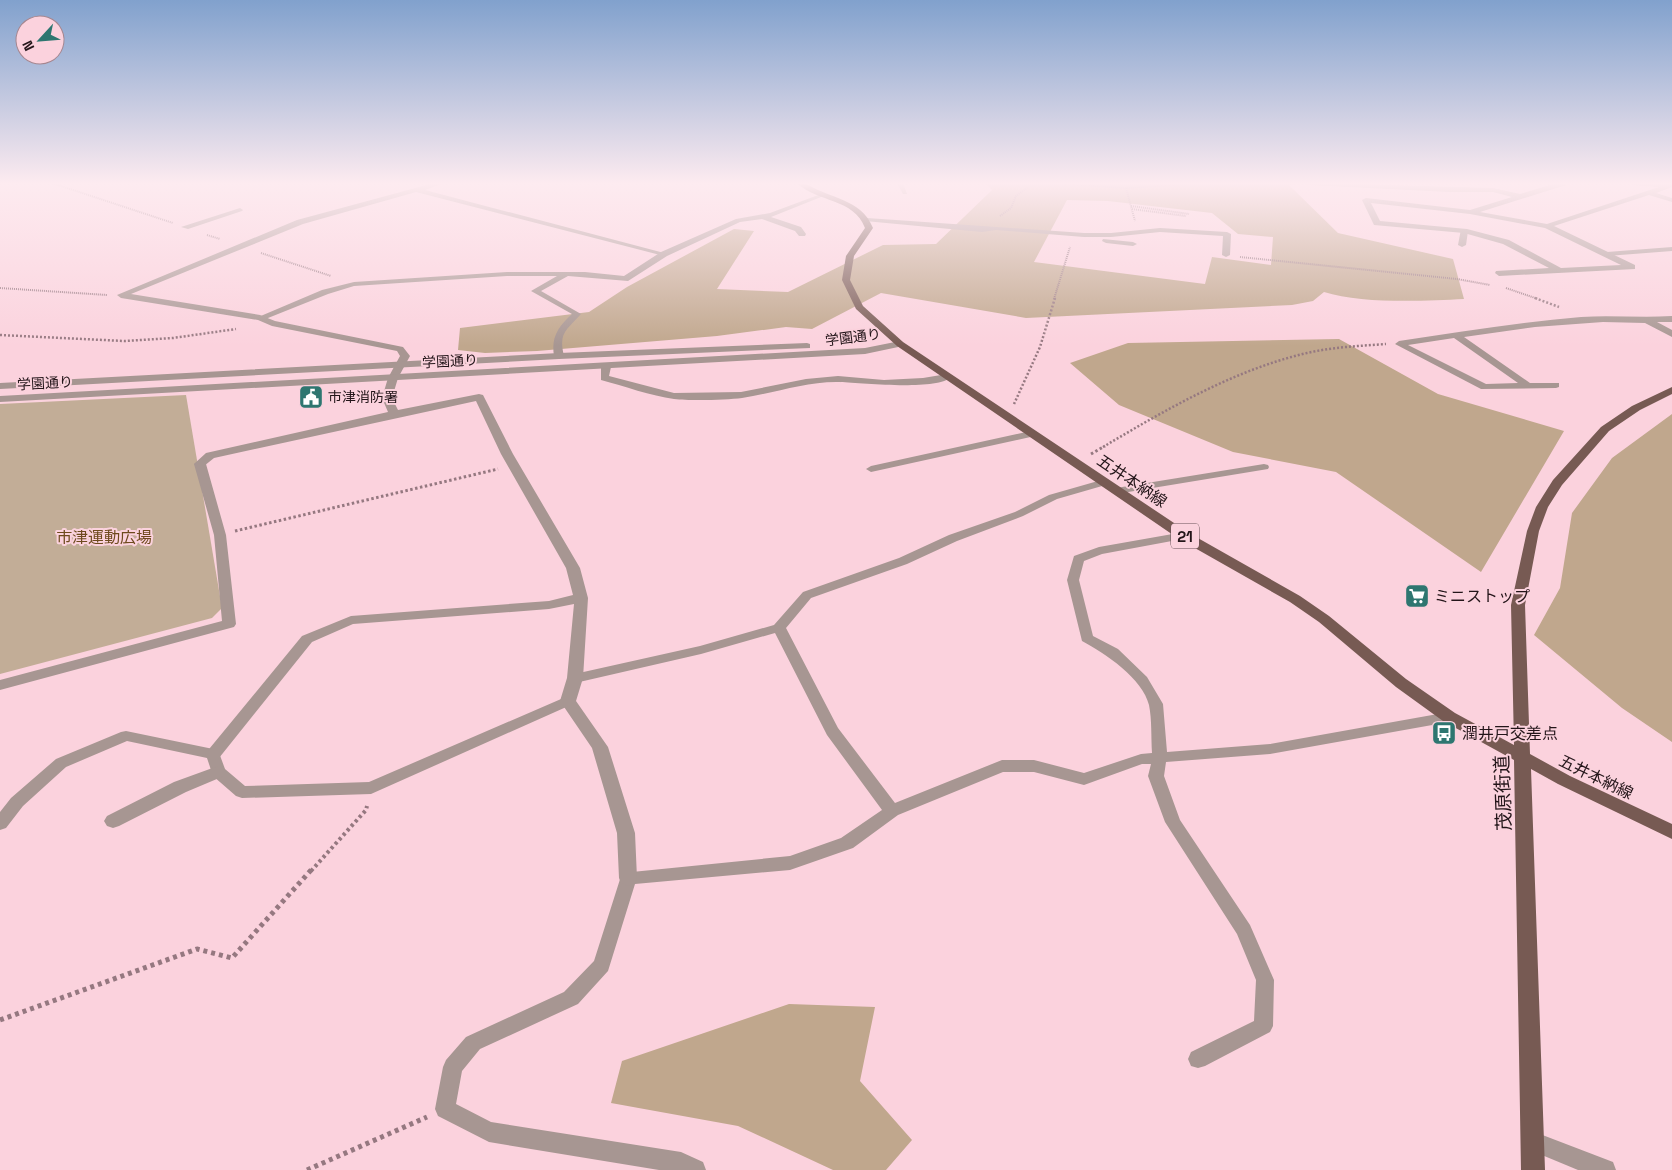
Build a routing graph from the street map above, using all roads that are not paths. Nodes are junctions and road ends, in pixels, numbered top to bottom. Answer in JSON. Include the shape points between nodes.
{"nodes":[{"id":1,"x":262,"y":238,"type":"edge"},
{"id":2,"x":601,"y":238,"type":"edge"},
{"id":3,"x":700,"y":238,"type":"edge"},
{"id":4,"x":862,"y":238,"type":"edge"},
{"id":5,"x":1078,"y":238,"type":"edge"},
{"id":6,"x":1227,"y":238,"type":"edge"},
{"id":7,"x":1463,"y":238,"type":"edge"},
{"id":8,"x":1488,"y":238,"type":"edge"},
{"id":9,"x":1572,"y":238,"type":"edge"},
{"id":10,"x":1133,"y":244,"type":"dead end"},
{"id":11,"x":1462,"y":246,"type":"dead end"},
{"id":12,"x":1672,"y":249,"type":"edge"},
{"id":13,"x":664,"y":254,"type":"junction"},
{"id":14,"x":1607,"y":254,"type":"junction"},
{"id":15,"x":1226,"y":255,"type":"road end"},
{"id":16,"x":1559,"y":270,"type":"junction"},
{"id":17,"x":1499,"y":273,"type":"dead end"},
{"id":18,"x":566,"y":274,"type":"junction"},
{"id":19,"x":260,"y":318,"type":"junction"},
{"id":20,"x":1672,"y":318,"type":"edge"},
{"id":21,"x":1648,"y":321,"type":"junction"},
{"id":22,"x":1672,"y":334,"type":"edge"},
{"id":23,"x":1457,"y":336,"type":"junction"},
{"id":24,"x":900,"y":344,"type":"junction"},
{"id":25,"x":559,"y":356,"type":"junction"},
{"id":26,"x":400,"y":364,"type":"junction"},
{"id":27,"x":606,"y":367,"type":"junction"},
{"id":28,"x":262,"y":371,"type":"junction"},
{"id":29,"x":947,"y":377,"type":"junction"},
{"id":30,"x":393,"y":378,"type":"junction"},
{"id":31,"x":1556,"y":385,"type":"dead end"},
{"id":32,"x":0,"y":386,"type":"edge"},
{"id":33,"x":252,"y":386,"type":"junction"},
{"id":34,"x":1528,"y":386,"type":"junction"},
{"id":35,"x":1672,"y":390,"type":"edge"},
{"id":36,"x":0,"y":399,"type":"edge"},
{"id":37,"x":394,"y":414,"type":"junction"},
{"id":38,"x":1031,"y":434,"type":"junction"},
{"id":39,"x":200,"y":464,"type":"joint"},
{"id":40,"x":1264,"y":467,"type":"dead end"},
{"id":41,"x":871,"y":470,"type":"dead end"},
{"id":42,"x":1105,"y":482,"type":"junction"},
{"id":43,"x":1116,"y":491,"type":"junction"},
{"id":44,"x":1184,"y":536,"type":"junction"},
{"id":45,"x":581,"y":598,"type":"junction"},
{"id":46,"x":778,"y":628,"type":"junction"},
{"id":47,"x":575,"y":678,"type":"junction"},
{"id":48,"x":0,"y":685,"type":"edge"},
{"id":49,"x":568,"y":701,"type":"junction"},
{"id":50,"x":1449,"y":717,"type":"junction"},
{"id":51,"x":213,"y":754,"type":"junction"},
{"id":52,"x":1160,"y":757,"type":"junction"},
{"id":53,"x":1522,"y":757,"type":"junction"},
{"id":54,"x":218,"y":772,"type":"junction"},
{"id":55,"x":892,"y":811,"type":"junction"},
{"id":56,"x":113,"y":821,"type":"dead end"},
{"id":57,"x":0,"y":824,"type":"edge"},
{"id":58,"x":1672,"y":832,"type":"edge"},
{"id":59,"x":628,"y":878,"type":"junction"},
{"id":60,"x":1198,"y":1060,"type":"dead end"},
{"id":61,"x":1532,"y":1141,"type":"junction"},
{"id":62,"x":695,"y":1170,"type":"edge"},
{"id":63,"x":1533,"y":1170,"type":"edge"},
{"id":64,"x":1605,"y":1170,"type":"edge"}],
"edges":[{"from":1,"to":19,"type":"street","via":[[120,295]]},
{"from":2,"to":13,"type":"street"},
{"from":3,"to":13,"type":"lane"},
{"from":4,"to":24,"type":"main road","name":"五井本納線","number":"21","via":[[850,256],[846,280],[859,307]]},
{"from":5,"to":10,"type":"lane"},
{"from":6,"to":15,"type":"lane"},
{"from":7,"to":11,"type":"lane"},
{"from":8,"to":16,"type":"street","via":[[1506,242]]},
{"from":9,"to":14,"type":"street"},
{"from":12,"to":14,"type":"lane"},
{"from":13,"to":18,"type":"lane","via":[[625,280]]},
{"from":14,"to":16,"type":"street","via":[[1632,267]]},
{"from":16,"to":17,"type":"street"},
{"from":18,"to":19,"type":"lane","via":[[479,275],[354,284]]},
{"from":18,"to":25,"type":"lane","via":[[534,291],[578,314],[559,332],[556,342]]},
{"from":19,"to":26,"type":"street","via":[[400,349],[405,356]]},
{"from":20,"to":21,"type":"lane"},
{"from":21,"to":22,"type":"lane"},
{"from":21,"to":23,"type":"lane","via":[[1584,319]]},
{"from":23,"to":34,"type":"lane"},
{"from":23,"to":34,"type":"lane","via":[[1399,344],[1484,387]]},
{"from":24,"to":25,"type":"street"},
{"from":24,"to":27,"type":"street","name":"学園通り","via":[[865,352]]},
{"from":24,"to":29,"type":"main road","name":"五井本納線","number":"21"},
{"from":25,"to":26,"type":"street"},
{"from":26,"to":28,"type":"street"},
{"from":26,"to":30,"type":"street"},
{"from":27,"to":29,"type":"lane","via":[[604,378],[674,396],[741,395],[838,379],[884,383]]},
{"from":27,"to":30,"type":"street","name":"学園通り"},
{"from":28,"to":32,"type":"street"},
{"from":28,"to":33,"type":"street"},
{"from":29,"to":38,"type":"main road","name":"五井本納線","number":"21"},
{"from":30,"to":33,"type":"street","name":"学園通り"},
{"from":30,"to":37,"type":"street","via":[[387,398]]},
{"from":31,"to":34,"type":"lane"},
{"from":33,"to":36,"type":"street","name":"学園通り"},
{"from":35,"to":53,"type":"main road","name":"茂原街道","via":[[1636,408],[1605,429],[1557,483],[1542,507],[1533,531],[1518,605]]},
{"from":37,"to":39,"type":"street","via":[[210,455]]},
{"from":37,"to":45,"type":"street","via":[[479,397],[573,568]]},
{"from":38,"to":41,"type":"lane"},
{"from":38,"to":42,"type":"main road","name":"五井本納線","number":"21"},
{"from":39,"to":48,"type":"street","via":[[220,535],[229,624]]},
{"from":40,"to":43,"type":"lane"},
{"from":42,"to":43,"type":"main road","name":"五井本納線","number":"21"},
{"from":42,"to":46,"type":"lane","via":[[1053,497],[903,561],[807,594]]},
{"from":43,"to":44,"type":"main road","name":"五井本納線","number":"21"},
{"from":44,"to":50,"type":"main road","name":"五井本納線","number":"21","via":[[1324,619],[1401,683]]},
{"from":44,"to":52,"type":"lane","via":[[1099,551],[1078,559],[1073,580],[1087,638],[1113,652],[1142,680],[1156,704]]},
{"from":45,"to":47,"type":"street"},
{"from":45,"to":51,"type":"street","via":[[549,605],[351,620],[307,638]]},
{"from":46,"to":47,"type":"lane","via":[[702,650]]},
{"from":46,"to":55,"type":"lane","via":[[832,731]]},
{"from":47,"to":49,"type":"street"},
{"from":49,"to":54,"type":"lane","via":[[371,788],[242,792]]},
{"from":49,"to":59,"type":"street","via":[[600,747],[626,834]]},
{"from":50,"to":52,"type":"lane","via":[[1270,749]]},
{"from":50,"to":53,"type":"main road","name":"五井本納線","number":"21"},
{"from":51,"to":54,"type":"lane"},
{"from":51,"to":57,"type":"lane","via":[[126,736],[61,763],[17,802]]},
{"from":52,"to":55,"type":"lane","via":[[1141,758],[1084,779],[1034,766],[1002,766]]},
{"from":52,"to":60,"type":"lane","via":[[1156,776],[1173,822],[1244,930],[1265,980],[1263,1026]]},
{"from":53,"to":58,"type":"main road","name":"五井本納線","number":"21"},
{"from":53,"to":61,"type":"main road","name":"茂原街道"},
{"from":54,"to":56,"type":"street"},
{"from":55,"to":59,"type":"lane","via":[[847,843],[790,863]]},
{"from":59,"to":62,"type":"lane","via":[[602,965],[571,998],[473,1043],[453,1067],[445,1109],[488,1132],[680,1163]]},
{"from":61,"to":63,"type":"main road","name":"茂原街道"},
{"from":61,"to":64,"type":"lane"}]}
